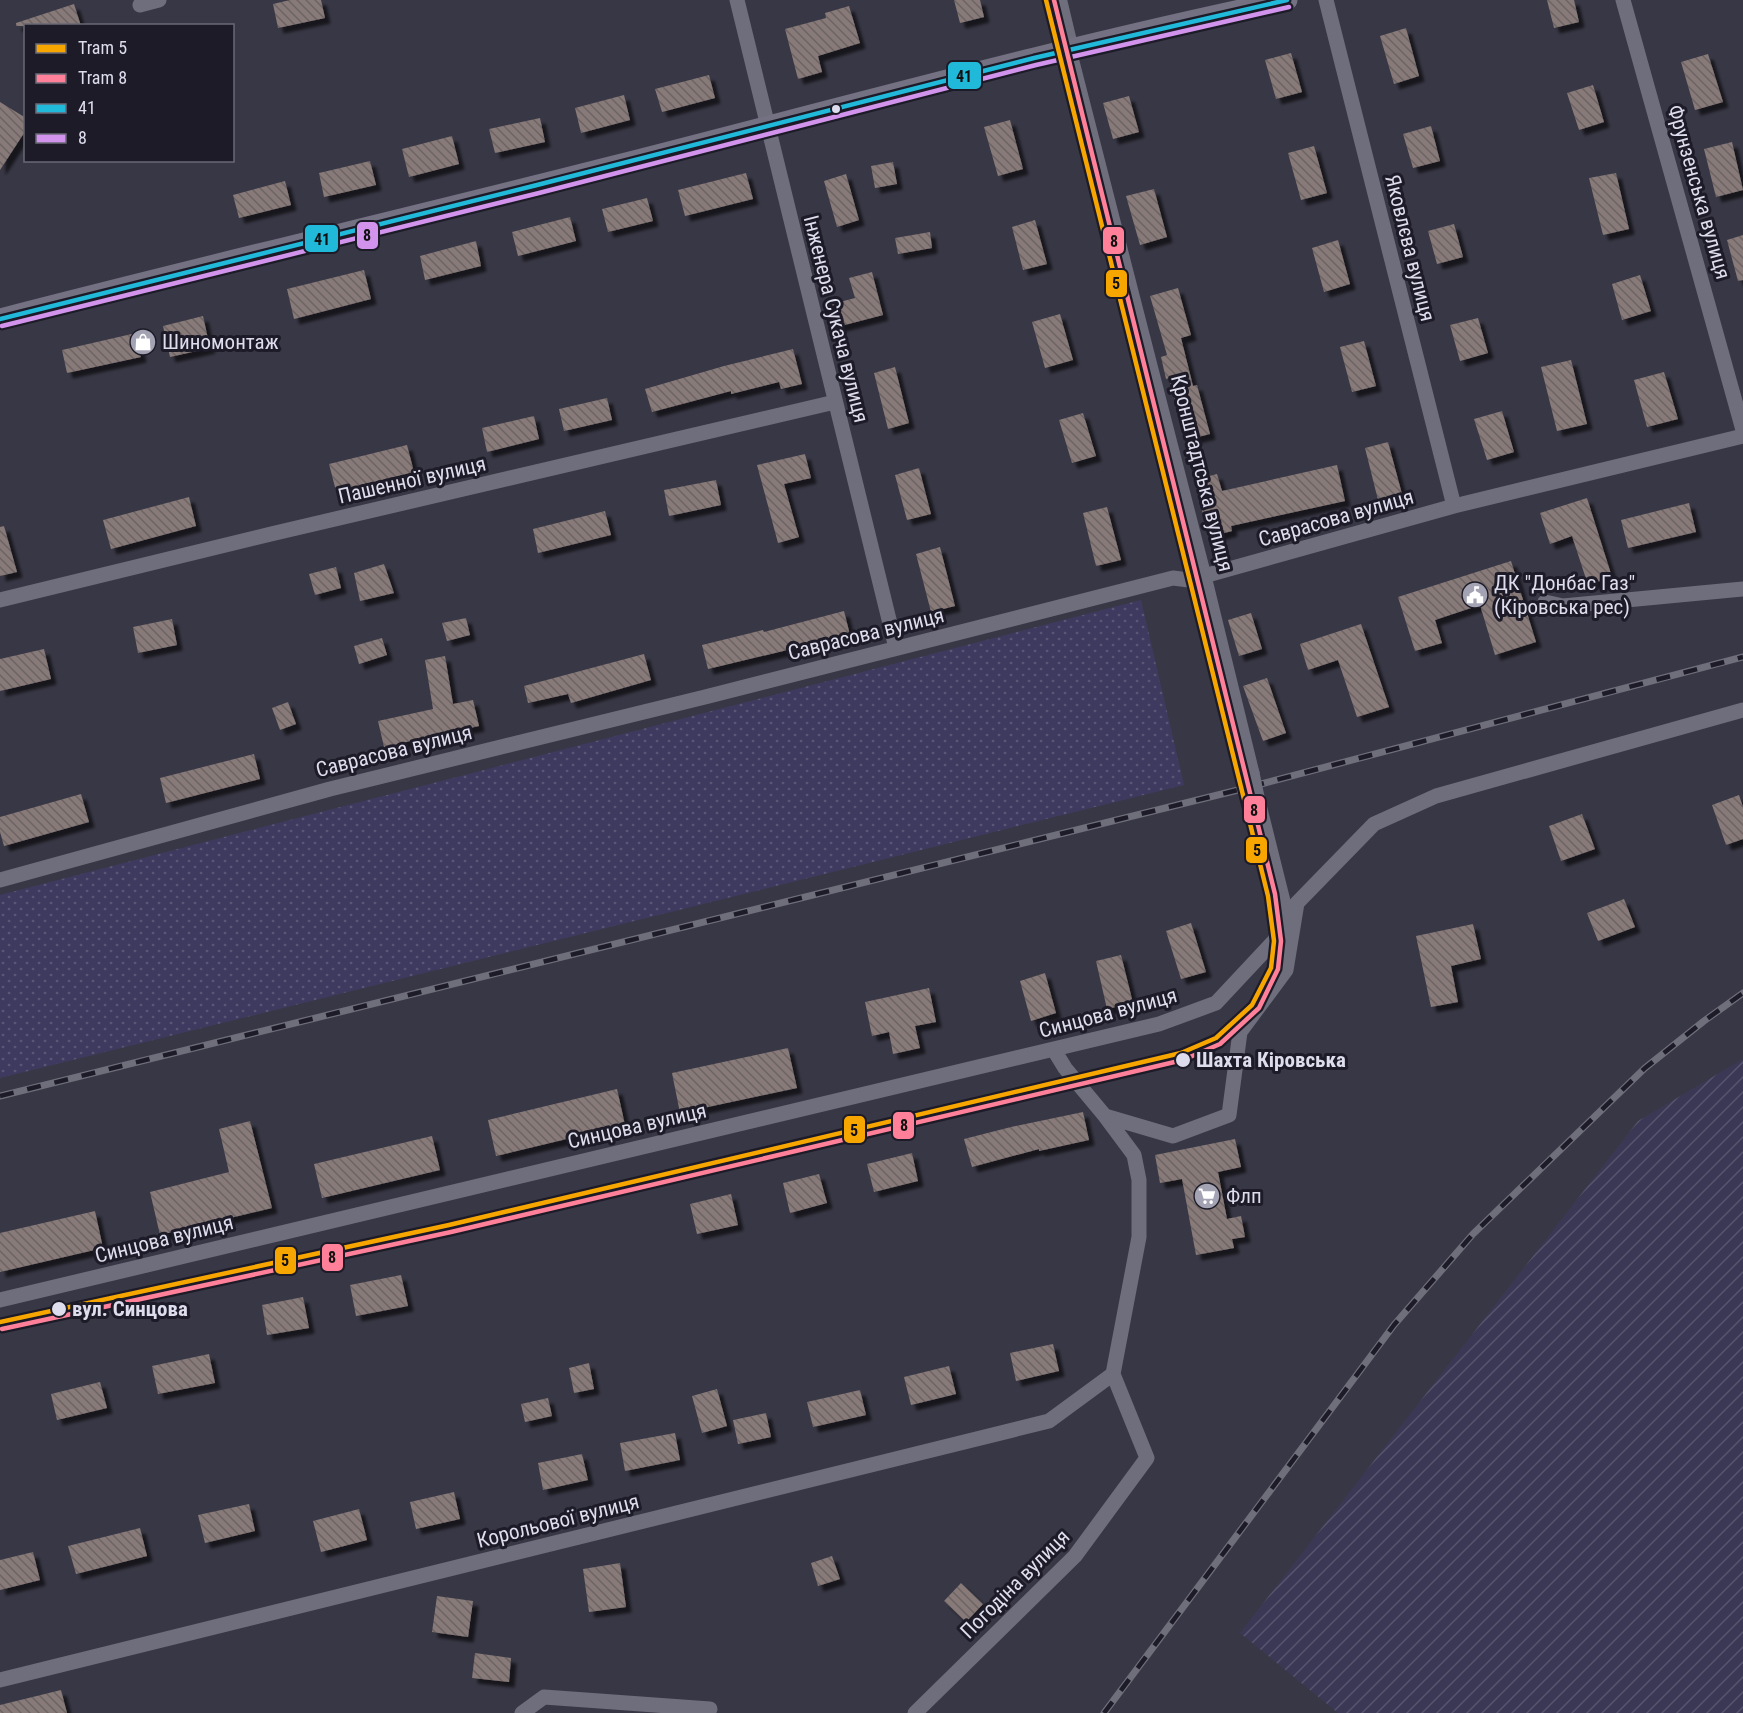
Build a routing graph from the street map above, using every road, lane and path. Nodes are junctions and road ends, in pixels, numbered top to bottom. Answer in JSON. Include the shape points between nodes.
{"nodes":[{"id":1,"x":159,"y":0,"type":"edge"},
{"id":2,"x":737,"y":0,"type":"edge"},
{"id":3,"x":1057,"y":0,"type":"edge"},
{"id":4,"x":1287,"y":0,"type":"edge"},
{"id":5,"x":1326,"y":0,"type":"edge"},
{"id":6,"x":1623,"y":0,"type":"edge"},
{"id":7,"x":140,"y":4,"type":"dead end"},
{"id":8,"x":1069,"y":50,"type":"junction"},
{"id":9,"x":767,"y":127,"type":"junction"},
{"id":10,"x":0,"y":319,"type":"edge"},
{"id":11,"x":835,"y":402,"type":"junction"},
{"id":12,"x":1743,"y":430,"type":"edge"},
{"id":13,"x":1743,"y":436,"type":"edge"},
{"id":14,"x":1454,"y":506,"type":"junction"},
{"id":15,"x":1204,"y":576,"type":"junction"},
{"id":16,"x":1743,"y":589,"type":"edge"},
{"id":17,"x":0,"y":600,"type":"edge"},
{"id":18,"x":1545,"y":602,"type":"dead end"},
{"id":19,"x":896,"y":648,"type":"junction"},
{"id":20,"x":1743,"y":710,"type":"edge"},
{"id":21,"x":0,"y":880,"type":"edge"},
{"id":22,"x":1262,"y":954,"type":"joint"},
{"id":23,"x":1054,"y":1050,"type":"junction"},
{"id":24,"x":1105,"y":1116,"type":"junction"},
{"id":25,"x":0,"y":1300,"type":"edge"},
{"id":26,"x":1113,"y":1374,"type":"junction"},
{"id":27,"x":0,"y":1680,"type":"edge"},
{"id":28,"x":710,"y":1709,"type":"dead end"},
{"id":29,"x":522,"y":1713,"type":"edge"},
{"id":30,"x":915,"y":1713,"type":"edge"}],
"edges":[{"from":1,"to":7,"type":"street"},
{"from":2,"to":9,"type":"street","name":"Інженера Сукача вулиця"},
{"from":3,"to":8,"type":"street","name":"Кронштадтська вулиця"},
{"from":4,"to":8,"type":"main road"},
{"from":5,"to":14,"type":"street","name":"Яковлєва вулиця"},
{"from":6,"to":12,"type":"street","name":"Фрунзенська вулиця"},
{"from":8,"to":9,"type":"main road"},
{"from":8,"to":15,"type":"street","name":"Кронштадтська вулиця"},
{"from":9,"to":10,"type":"main road"},
{"from":9,"to":11,"type":"street","name":"Інженера Сукача вулиця"},
{"from":11,"to":17,"type":"street","name":"Пашенної вулиця"},
{"from":11,"to":19,"type":"street","name":"Інженера Сукача вулиця"},
{"from":13,"to":14,"type":"street","name":"Саврасова вулиця"},
{"from":14,"to":15,"type":"street","name":"Саврасова вулиця"},
{"from":15,"to":19,"type":"street","name":"Саврасова вулиця","via":[[1189,580],[1173,578]]},
{"from":15,"to":22,"type":"street","name":"Кронштадтська вулиця","bridge":true,"via":[[1284,905],[1280,931]]},
{"from":16,"to":18,"type":"street","via":[[1563,606]]},
{"from":19,"to":21,"type":"street","name":"Саврасова вулиця","via":[[330,789]]},
{"from":20,"to":24,"type":"street","via":[[1436,796],[1374,824],[1297,903],[1286,970],[1240,1032],[1229,1115],[1173,1136]]},
{"from":22,"to":23,"type":"street","name":"Синцова вулиця","via":[[1216,1003],[1159,1024]]},
{"from":23,"to":24,"type":"street"},
{"from":23,"to":25,"type":"street","name":"Синцова вулиця"},
{"from":24,"to":26,"type":"street","via":[[1134,1155],[1139,1180],[1139,1237]]},
{"from":26,"to":27,"type":"street","name":"Корольової вулиця","via":[[1049,1420]]},
{"from":26,"to":30,"type":"street","name":"Погодіна вулиця","via":[[1147,1458],[1075,1556]]},
{"from":28,"to":29,"type":"street","via":[[544,1697]]}]}
